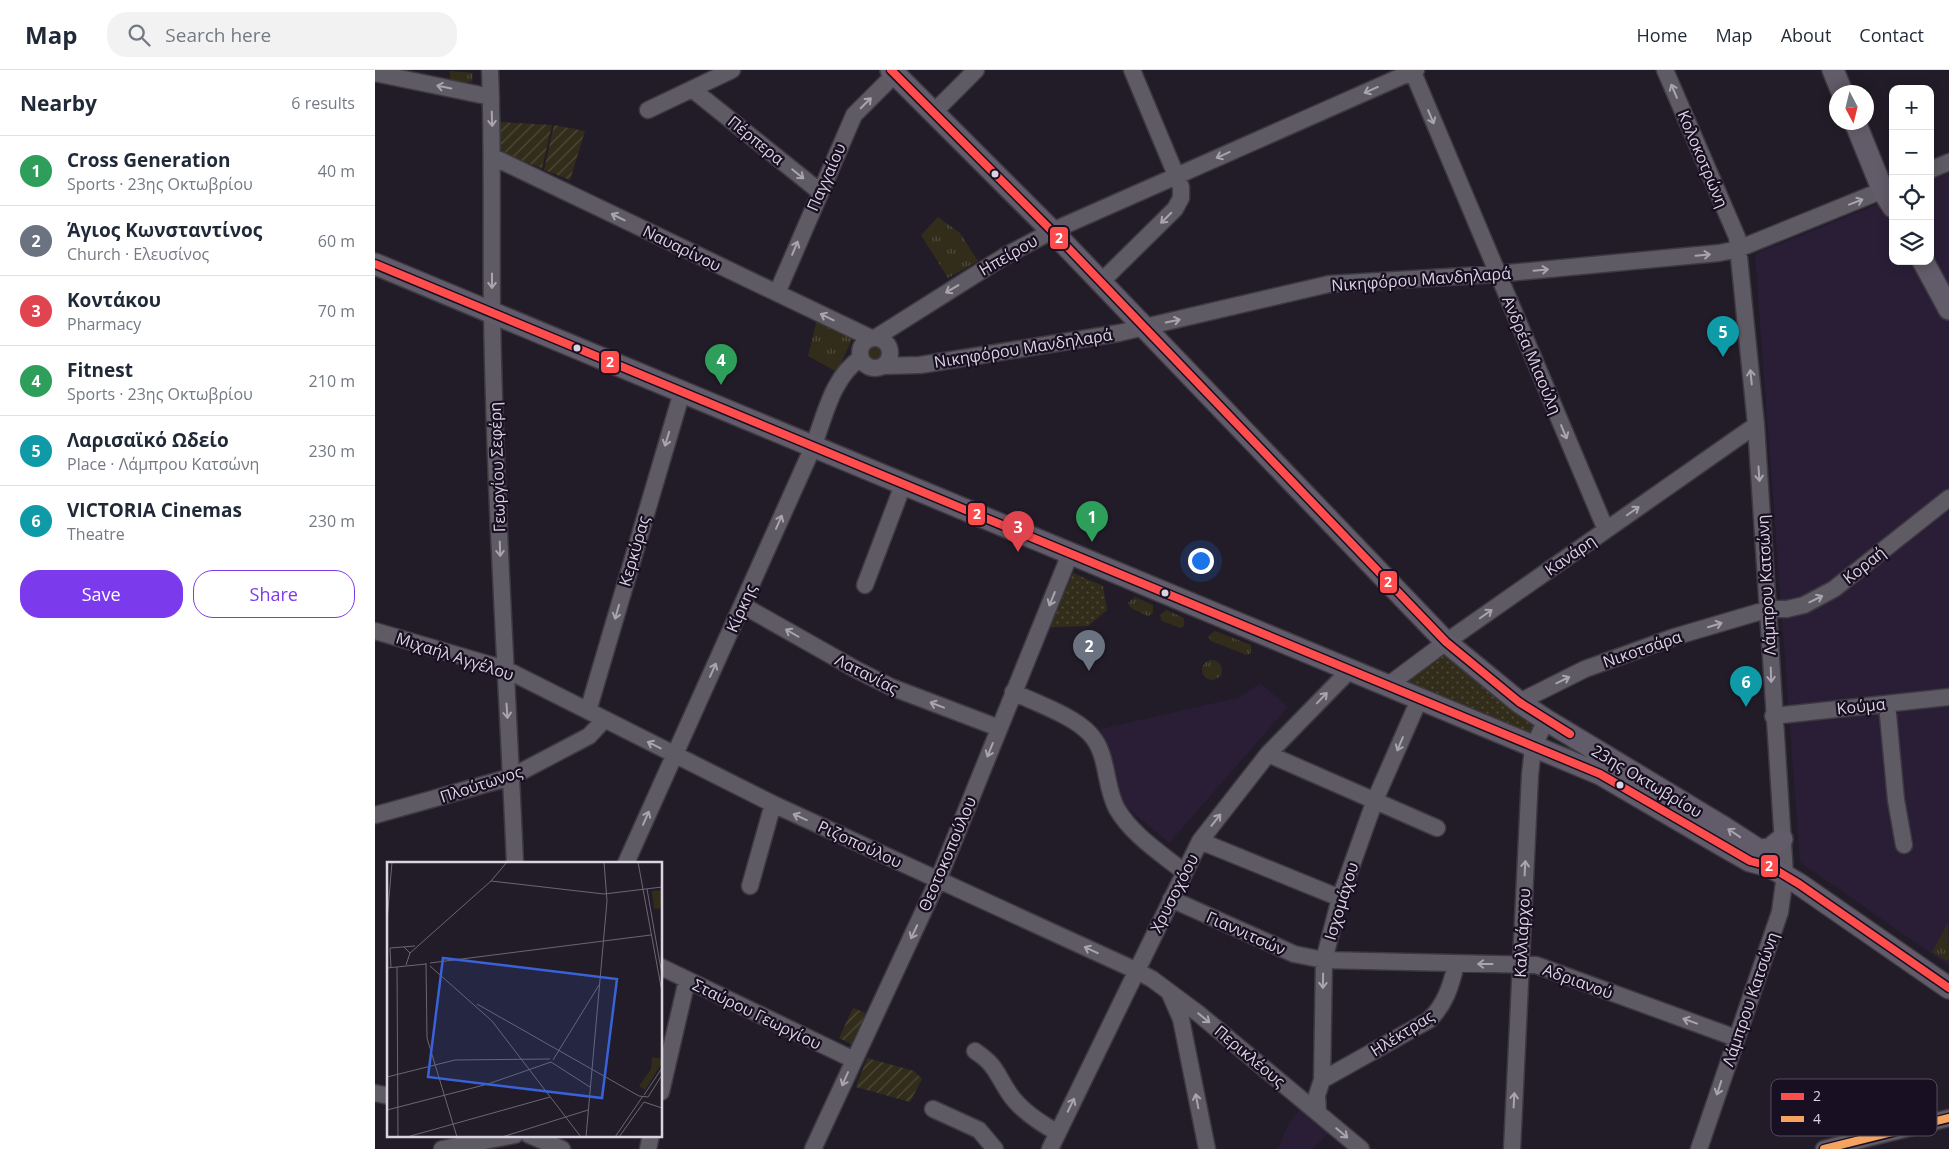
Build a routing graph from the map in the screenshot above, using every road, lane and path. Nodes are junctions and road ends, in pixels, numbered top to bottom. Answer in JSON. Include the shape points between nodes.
{"nodes":[{"id":1,"x":490,"y":70,"type":"edge"},
{"id":2,"x":732,"y":70,"type":"edge"},
{"id":3,"x":976,"y":70,"type":"edge"},
{"id":4,"x":1132,"y":70,"type":"edge"},
{"id":5,"x":1665,"y":70,"type":"edge"},
{"id":6,"x":1833,"y":70,"type":"edge"},
{"id":7,"x":1413,"y":71,"type":"edge"},
{"id":8,"x":893,"y":72,"type":"edge"},
{"id":9,"x":375,"y":73,"type":"edge"},
{"id":10,"x":1839,"y":85,"type":"edge"},
{"id":11,"x":692,"y":89,"type":"junction"},
{"id":12,"x":491,"y":97,"type":"junction"},
{"id":13,"x":648,"y":110,"type":"dead end"},
{"id":14,"x":933,"y":112,"type":"junction"},
{"id":15,"x":1859,"y":130,"type":"edge"},
{"id":16,"x":493,"y":157,"type":"junction"},
{"id":17,"x":1949,"y":162,"type":"edge"},
{"id":18,"x":1934,"y":168,"type":"edge"},
{"id":19,"x":1176,"y":176,"type":"junction"},
{"id":20,"x":819,"y":191,"type":"junction"},
{"id":21,"x":1889,"y":193,"type":"edge"},
{"id":22,"x":1889,"y":195,"type":"edge"},
{"id":23,"x":1052,"y":231,"type":"junction"},
{"id":24,"x":1738,"y":249,"type":"junction"},
{"id":25,"x":375,"y":264,"type":"edge"},
{"id":26,"x":1925,"y":265,"type":"edge"},
{"id":27,"x":1497,"y":274,"type":"junction"},
{"id":28,"x":1101,"y":282,"type":"junction"},
{"id":29,"x":777,"y":293,"type":"junction"},
{"id":30,"x":1949,"y":309,"type":"edge"},
{"id":31,"x":492,"y":313,"type":"junction"},
{"id":32,"x":1144,"y":327,"type":"junction"},
{"id":33,"x":873,"y":338,"type":"junction"},
{"id":34,"x":861,"y":358,"type":"junction"},
{"id":35,"x":883,"y":366,"type":"junction"},
{"id":36,"x":682,"y":392,"type":"junction"},
{"id":37,"x":1756,"y":425,"type":"junction"},
{"id":38,"x":813,"y":447,"type":"junction"},
{"id":39,"x":903,"y":485,"type":"junction"},
{"id":40,"x":1949,"y":498,"type":"edge"},
{"id":41,"x":1606,"y":530,"type":"junction"},
{"id":42,"x":1070,"y":554,"type":"junction"},
{"id":43,"x":865,"y":584,"type":"dead end"},
{"id":44,"x":742,"y":605,"type":"junction"},
{"id":45,"x":1769,"y":609,"type":"junction"},
{"id":46,"x":375,"y":631,"type":"edge"},
{"id":47,"x":1446,"y":642,"type":"junction"},
{"id":48,"x":505,"y":669,"type":"junction"},
{"id":49,"x":1349,"y":671,"type":"junction"},
{"id":50,"x":1387,"y":686,"type":"junction"},
{"id":51,"x":1013,"y":692,"type":"junction"},
{"id":52,"x":1949,"y":697,"type":"edge"},
{"id":53,"x":1419,"y":700,"type":"junction"},
{"id":54,"x":1519,"y":702,"type":"junction"},
{"id":55,"x":1887,"y":704,"type":"junction"},
{"id":56,"x":588,"y":711,"type":"junction"},
{"id":57,"x":1773,"y":716,"type":"junction"},
{"id":58,"x":604,"y":720,"type":"junction"},
{"id":59,"x":1546,"y":720,"type":"junction"},
{"id":60,"x":999,"y":728,"type":"junction"},
{"id":61,"x":1533,"y":748,"type":"junction"},
{"id":62,"x":1268,"y":754,"type":"junction"},
{"id":63,"x":674,"y":756,"type":"junction"},
{"id":64,"x":511,"y":777,"type":"junction"},
{"id":65,"x":1375,"y":800,"type":"junction"},
{"id":66,"x":773,"y":804,"type":"junction"},
{"id":67,"x":375,"y":815,"type":"edge"},
{"id":68,"x":1437,"y":828,"type":"dead end"},
{"id":69,"x":1782,"y":839,"type":"junction"},
{"id":70,"x":1201,"y":841,"type":"junction"},
{"id":71,"x":1903,"y":845,"type":"dead end"},
{"id":72,"x":515,"y":862,"type":"edge"},
{"id":73,"x":626,"y":862,"type":"edge"},
{"id":74,"x":1771,"y":864,"type":"junction"},
{"id":75,"x":1184,"y":872,"type":"junction"},
{"id":76,"x":938,"y":880,"type":"junction"},
{"id":77,"x":750,"y":886,"type":"dead end"},
{"id":78,"x":1340,"y":898,"type":"junction"},
{"id":79,"x":1171,"y":899,"type":"junction"},
{"id":80,"x":1324,"y":960,"type":"junction"},
{"id":81,"x":1456,"y":964,"type":"junction"},
{"id":82,"x":1521,"y":964,"type":"junction"},
{"id":83,"x":663,"y":968,"type":"edge"},
{"id":84,"x":1135,"y":970,"type":"junction"},
{"id":85,"x":687,"y":980,"type":"junction"},
{"id":86,"x":1949,"y":988,"type":"edge"},
{"id":87,"x":1167,"y":990,"type":"junction"},
{"id":88,"x":1736,"y":1038,"type":"junction"},
{"id":89,"x":975,"y":1050,"type":"dead end"},
{"id":90,"x":854,"y":1060,"type":"junction"},
{"id":91,"x":1321,"y":1080,"type":"junction"},
{"id":92,"x":663,"y":1083,"type":"edge"},
{"id":93,"x":933,"y":1109,"type":"dead end"},
{"id":94,"x":1318,"y":1113,"type":"junction"},
{"id":95,"x":1949,"y":1118,"type":"edge"},
{"id":96,"x":1937,"y":1122,"type":"edge"},
{"id":97,"x":1058,"y":1133,"type":"junction"},
{"id":98,"x":510,"y":1136,"type":"edge"},
{"id":99,"x":525,"y":1136,"type":"edge"},
{"id":100,"x":531,"y":1136,"type":"edge"},
{"id":101,"x":651,"y":1136,"type":"edge"},
{"id":102,"x":1893,"y":1136,"type":"edge"},
{"id":103,"x":1871,"y":1143,"type":"edge"},
{"id":104,"x":441,"y":1149,"type":"edge"},
{"id":105,"x":525,"y":1149,"type":"edge"},
{"id":106,"x":562,"y":1149,"type":"edge"},
{"id":107,"x":648,"y":1149,"type":"edge"},
{"id":108,"x":813,"y":1149,"type":"edge"},
{"id":109,"x":995,"y":1149,"type":"edge"},
{"id":110,"x":1050,"y":1149,"type":"edge"},
{"id":111,"x":1207,"y":1149,"type":"edge"},
{"id":112,"x":1361,"y":1149,"type":"edge"},
{"id":113,"x":1512,"y":1149,"type":"edge"},
{"id":114,"x":1699,"y":1149,"type":"edge"},
{"id":115,"x":1825,"y":1149,"type":"edge"}],
"edges":[{"from":1,"to":12,"type":"street","name":"Γεωργίου Σεφέρη"},
{"from":2,"to":11,"type":"street"},
{"from":3,"to":14,"type":"street"},
{"from":4,"to":19,"type":"street"},
{"from":24,"to":5,"type":"street","name":"Κολοκοτρώνη","one_way":true,"via":[[1737,238]]},
{"from":6,"to":10,"type":"main road"},
{"from":7,"to":19,"type":"street","name":"Ηπείρου","one_way":true},
{"from":7,"to":27,"type":"street","name":"Ανδρέα Μιαούλη","one_way":true},
{"from":8,"to":14,"type":"main road","name":"23ης Οκτωβρίου"},
{"from":20,"to":8,"type":"street","name":"Παγγαίου","one_way":true,"via":[[854,115]]},
{"from":12,"to":9,"type":"street","one_way":true},
{"from":11,"to":13,"type":"street"},
{"from":11,"to":20,"type":"street","name":"Πέρπερα","one_way":true},
{"from":12,"to":16,"type":"street","name":"Γεωργίου Σεφέρη","one_way":true},
{"from":14,"to":23,"type":"main road","name":"23ης Οκτωβρίου"},
{"from":15,"to":21,"type":"main road"},
{"from":29,"to":16,"type":"street","name":"Ναυαρίνου","one_way":true},
{"from":16,"to":31,"type":"street","name":"Γεωργίου Σεφέρη","one_way":true},
{"from":17,"to":18,"type":"street"},
{"from":19,"to":23,"type":"street","name":"Ηπείρου"},
{"from":19,"to":28,"type":"street","one_way":true,"via":[[1181,186],[1181,198],[1175,209]]},
{"from":29,"to":20,"type":"street","name":"Παγγαίου","one_way":true},
{"from":24,"to":22,"type":"street","name":"Νικηφόρου Μανδηλαρά","one_way":true},
{"from":23,"to":28,"type":"main road","name":"23ης Οκτωβρίου"},
{"from":23,"to":33,"type":"street","name":"Ηπείρου","one_way":true},
{"from":27,"to":24,"type":"street","name":"Νικηφόρου Μανδηλαρά","one_way":true,"via":[[1719,254]]},
{"from":37,"to":24,"type":"street","name":"Λάμπρου Κατσώνη","one_way":true},
{"from":25,"to":31,"type":"main road","name":"23ης Οκτωβρίου"},
{"from":26,"to":30,"type":"main road"},
{"from":32,"to":27,"type":"street","name":"Νικηφόρου Μανδηλαρά","one_way":true,"via":[[1329,284]]},
{"from":27,"to":41,"type":"street","name":"Ανδρέα Μιαούλη","one_way":true},
{"from":28,"to":32,"type":"main road","name":"23ης Οκτωβρίου"},
{"from":33,"to":29,"type":"street","name":"Ναυαρίνου","one_way":true},
{"from":31,"to":36,"type":"main road","name":"23ης Οκτωβρίου"},
{"from":31,"to":48,"type":"street","name":"Γεωργίου Σεφέρη","one_way":true},
{"from":32,"to":35,"type":"street","name":"Νικηφόρου Μανδηλαρά","via":[[920,365]]},
{"from":32,"to":47,"type":"main road","name":"23ης Οκτωβρίου"},
{"from":33,"to":34,"type":"street","via":[[862,346]]},
{"from":33,"to":35,"type":"street","via":[[884,340],[890,348],[890,358]]},
{"from":34,"to":35,"type":"street","via":[[869,367]]},
{"from":34,"to":38,"type":"street","name":"Κίρκης","via":[[839,379]]},
{"from":36,"to":38,"type":"main road","name":"23ης Οκτωβρίου"},
{"from":36,"to":56,"type":"street","name":"Κερκύρας","one_way":true},
{"from":41,"to":37,"type":"street","name":"Κανάρη","one_way":true},
{"from":37,"to":45,"type":"street","name":"Λάμπρου Κατσώνη","one_way":true},
{"from":38,"to":39,"type":"main road","name":"23ης Οκτωβρίου"},
{"from":44,"to":38,"type":"street","name":"Κίρκης","one_way":true},
{"from":39,"to":42,"type":"main road","name":"23ης Οκτωβρίου"},
{"from":39,"to":43,"type":"street"},
{"from":45,"to":40,"type":"street","name":"Κοραή","one_way":true,"via":[[1804,605],[1827,594]]},
{"from":47,"to":41,"type":"street","name":"Κανάρη","one_way":true},
{"from":42,"to":49,"type":"main road","name":"23ης Οκτωβρίου"},
{"from":42,"to":51,"type":"street","name":"Θεοτοκοπούλου","one_way":true},
{"from":60,"to":44,"type":"street","name":"Λατανίας","one_way":true,"via":[[891,687]]},
{"from":63,"to":44,"type":"street","name":"Κίρκης","one_way":true},
{"from":54,"to":45,"type":"street","name":"Νικοτσάρα","one_way":true,"via":[[1585,669],[1675,637]]},
{"from":45,"to":57,"type":"street","name":"Λάμπρου Κατσώνη","one_way":true},
{"from":46,"to":48,"type":"street","name":"Μιχαήλ Αγγέλου"},
{"from":47,"to":50,"type":"street","name":"Κανάρη"},
{"from":47,"to":54,"type":"main road","name":"23ης Οκτωβρίου"},
{"from":48,"to":56,"type":"street","name":"Μιχαήλ Αγγέλου"},
{"from":48,"to":64,"type":"street","name":"Γεωργίου Σεφέρη","one_way":true},
{"from":49,"to":50,"type":"main road","name":"23ης Οκτωβρίου"},
{"from":62,"to":49,"type":"street","name":"Χρυσοχόου","one_way":true},
{"from":50,"to":53,"type":"main road","name":"23ης Οκτωβρίου"},
{"from":51,"to":60,"type":"street","name":"Θεοτοκοπούλου"},
{"from":51,"to":75,"type":"street","via":[[1079,725],[1091,735],[1103,760],[1117,810],[1140,835]]},
{"from":52,"to":55,"type":"street","name":"Κούμα"},
{"from":53,"to":61,"type":"main road","name":"23ης Οκτωβρίου"},
{"from":53,"to":65,"type":"street","name":"Ισχομάχου","one_way":true},
{"from":54,"to":59,"type":"main road","name":"23ης Οκτωβρίου"},
{"from":55,"to":57,"type":"street","name":"Κούμα"},
{"from":55,"to":71,"type":"street"},
{"from":56,"to":58,"type":"street","name":"Ριζοπούλου"},
{"from":57,"to":69,"type":"street","name":"Λάμπρου Κατσώνη"},
{"from":63,"to":58,"type":"street","name":"Ριζοπούλου","one_way":true},
{"from":58,"to":64,"type":"street","name":"Πλούτωνος","via":[[589,736]]},
{"from":59,"to":61,"type":"street","name":"Καλλιάρχου"},
{"from":74,"to":59,"type":"main road","name":"23ης Οκτωβρίου","one_way":true,"via":[[1725,828]]},
{"from":60,"to":76,"type":"street","name":"Θεοτοκοπούλου","one_way":true},
{"from":61,"to":74,"type":"main road","name":"23ης Οκτωβρίου","via":[[1600,774],[1750,860]]},
{"from":82,"to":61,"type":"street","name":"Καλλιάρχου","one_way":true},
{"from":62,"to":65,"type":"street"},
{"from":70,"to":62,"type":"street","name":"Χρυσοχόου","one_way":true},
{"from":63,"to":66,"type":"street","name":"Ριζοπούλου"},
{"from":73,"to":63,"type":"street","name":"Κίρκης","one_way":true},
{"from":64,"to":67,"type":"street","name":"Πλούτωνος"},
{"from":64,"to":72,"type":"street","name":"Γεωργίου Σεφέρη"},
{"from":65,"to":68,"type":"street"},
{"from":65,"to":78,"type":"street","name":"Ισχομάχου"},
{"from":76,"to":66,"type":"street","name":"Ριζοπούλου","one_way":true},
{"from":66,"to":77,"type":"street"},
{"from":69,"to":74,"type":"street","name":"Λάμπρου Κατσώνη"},
{"from":69,"to":74,"type":"main road","via":[[1770,849]]},
{"from":70,"to":75,"type":"street","name":"Χρυσοχόου"},
{"from":70,"to":78,"type":"street"},
{"from":74,"to":86,"type":"main road","name":"23ης Οκτωβρίου"},
{"from":74,"to":88,"type":"street","name":"Λάμπρου Κατσώνη","via":[[1780,912]]},
{"from":75,"to":79,"type":"street","name":"Χρυσοχόου"},
{"from":84,"to":76,"type":"street","name":"Ριζοπούλου","one_way":true},
{"from":76,"to":90,"type":"street","name":"Θεοτοκοπούλου","one_way":true},
{"from":78,"to":80,"type":"street","name":"Ισχομάχου"},
{"from":79,"to":80,"type":"street","name":"Γιαννιτσών","via":[[1294,954]]},
{"from":79,"to":84,"type":"street","name":"Χρυσοχόου"},
{"from":80,"to":81,"type":"street","name":"Αδριανού"},
{"from":80,"to":91,"type":"street","name":"Ισχομάχου","one_way":true},
{"from":82,"to":81,"type":"street","name":"Αδριανού","one_way":true},
{"from":81,"to":91,"type":"street","name":"Ηλέκτρας","via":[[1446,997],[1439,1011],[1429,1020]]},
{"from":88,"to":82,"type":"street","name":"Αδριανού","one_way":true,"via":[[1536,965]]},
{"from":113,"to":82,"type":"street","name":"Καλλιάρχου","one_way":true},
{"from":83,"to":85,"type":"street","name":"Σταύρου Γεωργίου"},
{"from":84,"to":87,"type":"street","name":"Περικλέους"},
{"from":97,"to":84,"type":"street","name":"Χρυσοχόου","one_way":true},
{"from":85,"to":90,"type":"street","name":"Σταύρου Γεωργίου"},
{"from":85,"to":92,"type":"street"},
{"from":87,"to":94,"type":"street","name":"Περικλέους","one_way":true},
{"from":111,"to":87,"type":"street","one_way":true,"via":[[1181,1019]]},
{"from":88,"to":114,"type":"street","name":"Λάμπρου Κατσώνη","one_way":true},
{"from":89,"to":97,"type":"street","via":[[991,1061],[1016,1101],[1042,1124]]},
{"from":90,"to":108,"type":"street","name":"Θεοτοκοπούλου","one_way":true},
{"from":91,"to":94,"type":"street","name":"Ισχομάχου","via":[[1317,1094]]},
{"from":93,"to":109,"type":"street","via":[[979,1130]]},
{"from":94,"to":112,"type":"street","name":"Περικλέους","one_way":true},
{"from":95,"to":96,"type":"street"},
{"from":97,"to":110,"type":"street","name":"Χρυσοχόου"},
{"from":98,"to":104,"type":"street"},
{"from":99,"to":105,"type":"street"},
{"from":100,"to":106,"type":"street"},
{"from":101,"to":107,"type":"street"},
{"from":102,"to":103,"type":"street"},
{"from":103,"to":115,"type":"street"}]}
